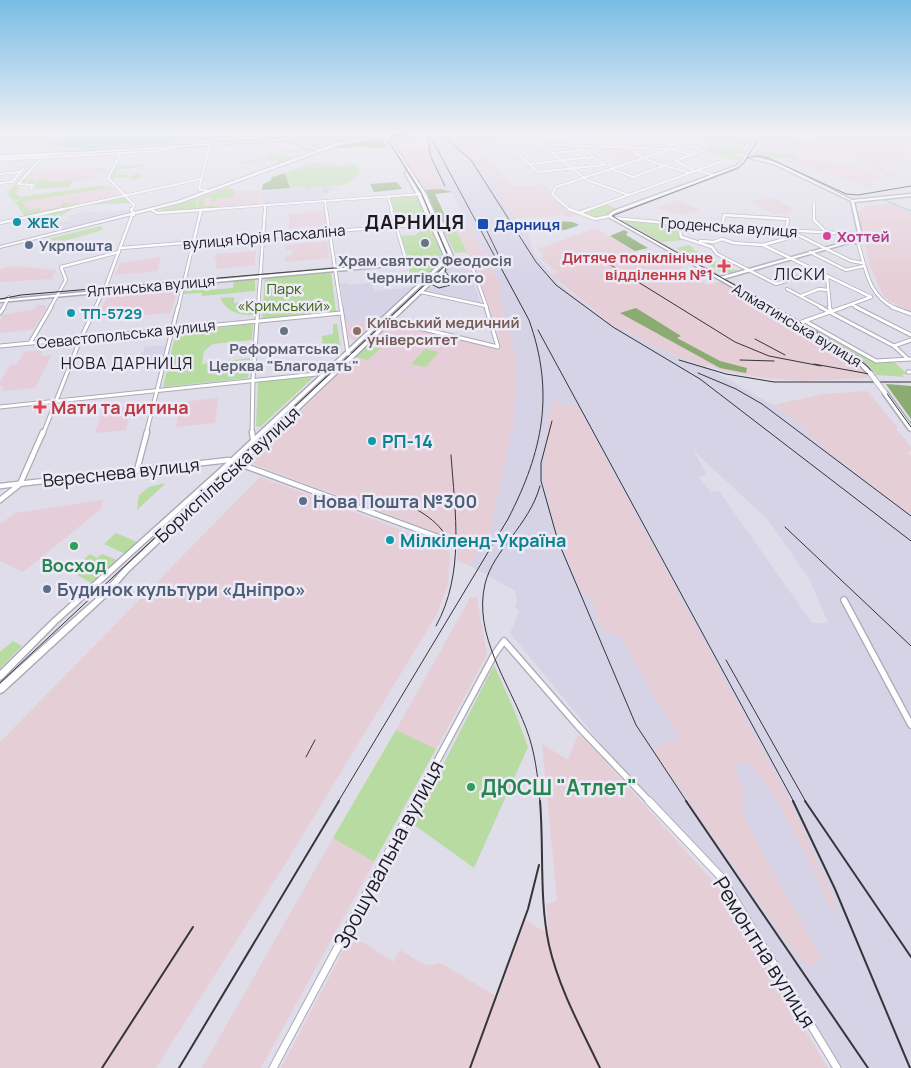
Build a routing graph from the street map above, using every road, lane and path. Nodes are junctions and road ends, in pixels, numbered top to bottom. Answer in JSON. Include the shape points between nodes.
{"nodes":[{"id":1,"x":18,"y":184,"type":"edge"},
{"id":2,"x":111,"y":184,"type":"edge"},
{"id":3,"x":179,"y":184,"type":"edge"},
{"id":4,"x":200,"y":184,"type":"edge"},
{"id":5,"x":231,"y":184,"type":"edge"},
{"id":6,"x":413,"y":184,"type":"edge"},
{"id":7,"x":417,"y":184,"type":"edge"},
{"id":8,"x":566,"y":184,"type":"edge"},
{"id":9,"x":599,"y":184,"type":"edge"},
{"id":10,"x":660,"y":184,"type":"edge"},
{"id":11,"x":695,"y":184,"type":"edge"},
{"id":12,"x":700,"y":184,"type":"edge"},
{"id":13,"x":816,"y":184,"type":"edge"},
{"id":14,"x":31,"y":188,"type":"dead end"},
{"id":15,"x":210,"y":192,"type":"junction"},
{"id":16,"x":424,"y":194,"type":"junction"},
{"id":17,"x":419,"y":195,"type":"junction"},
{"id":18,"x":629,"y":195,"type":"junction"},
{"id":19,"x":911,"y":195,"type":"edge"},
{"id":20,"x":125,"y":196,"type":"junction"},
{"id":21,"x":388,"y":197,"type":"junction"},
{"id":22,"x":326,"y":201,"type":"junction"},
{"id":23,"x":852,"y":202,"type":"junction"},
{"id":24,"x":814,"y":203,"type":"dead end"},
{"id":25,"x":265,"y":206,"type":"junction"},
{"id":26,"x":152,"y":210,"type":"junction"},
{"id":27,"x":200,"y":210,"type":"junction"},
{"id":28,"x":578,"y":214,"type":"junction"},
{"id":29,"x":133,"y":215,"type":"junction"},
{"id":30,"x":613,"y":217,"type":"junction"},
{"id":31,"x":0,"y":223,"type":"edge"},
{"id":32,"x":434,"y":223,"type":"junction"},
{"id":33,"x":679,"y":224,"type":"junction"},
{"id":34,"x":396,"y":226,"type":"junction"},
{"id":35,"x":722,"y":228,"type":"junction"},
{"id":36,"x":329,"y":232,"type":"junction"},
{"id":37,"x":786,"y":232,"type":"junction"},
{"id":38,"x":793,"y":232,"type":"junction"},
{"id":39,"x":828,"y":234,"type":"junction"},
{"id":40,"x":859,"y":234,"type":"junction"},
{"id":41,"x":848,"y":235,"type":"junction"},
{"id":42,"x":796,"y":236,"type":"junction"},
{"id":43,"x":263,"y":237,"type":"junction"},
{"id":44,"x":691,"y":241,"type":"junction"},
{"id":45,"x":193,"y":242,"type":"junction"},
{"id":46,"x":854,"y":242,"type":"junction"},
{"id":47,"x":763,"y":245,"type":"junction"},
{"id":48,"x":0,"y":247,"type":"edge"},
{"id":49,"x":121,"y":248,"type":"junction"},
{"id":50,"x":823,"y":249,"type":"junction"},
{"id":51,"x":119,"y":252,"type":"junction"},
{"id":52,"x":810,"y":252,"type":"junction"},
{"id":53,"x":445,"y":257,"type":"junction"},
{"id":54,"x":790,"y":258,"type":"junction"},
{"id":55,"x":453,"y":259,"type":"junction"},
{"id":56,"x":430,"y":261,"type":"junction"},
{"id":57,"x":406,"y":262,"type":"junction"},
{"id":58,"x":864,"y":264,"type":"junction"},
{"id":59,"x":441,"y":267,"type":"junction"},
{"id":60,"x":336,"y":268,"type":"junction"},
{"id":61,"x":748,"y":270,"type":"junction"},
{"id":62,"x":816,"y":271,"type":"junction"},
{"id":63,"x":260,"y":275,"type":"junction"},
{"id":64,"x":827,"y":277,"type":"junction"},
{"id":65,"x":723,"y":278,"type":"junction"},
{"id":66,"x":184,"y":282,"type":"junction"},
{"id":67,"x":105,"y":288,"type":"junction"},
{"id":68,"x":787,"y":289,"type":"dead end"},
{"id":69,"x":828,"y":290,"type":"junction"},
{"id":70,"x":59,"y":292,"type":"junction"},
{"id":71,"x":421,"y":292,"type":"junction"},
{"id":72,"x":801,"y":296,"type":"junction"},
{"id":73,"x":878,"y":296,"type":"junction"},
{"id":74,"x":871,"y":297,"type":"junction"},
{"id":75,"x":8,"y":298,"type":"junction"},
{"id":76,"x":0,"y":300,"type":"edge"},
{"id":77,"x":851,"y":304,"type":"junction"},
{"id":78,"x":486,"y":306,"type":"junction"},
{"id":79,"x":832,"y":312,"type":"junction"},
{"id":80,"x":0,"y":313,"type":"edge"},
{"id":81,"x":341,"y":314,"type":"junction"},
{"id":82,"x":911,"y":314,"type":"edge"},
{"id":83,"x":258,"y":321,"type":"junction"},
{"id":84,"x":390,"y":321,"type":"junction"},
{"id":85,"x":802,"y":322,"type":"junction"},
{"id":86,"x":173,"y":330,"type":"junction"},
{"id":87,"x":911,"y":335,"type":"edge"},
{"id":88,"x":81,"y":338,"type":"junction"},
{"id":89,"x":911,"y":340,"type":"edge"},
{"id":90,"x":30,"y":343,"type":"junction"},
{"id":91,"x":0,"y":346,"type":"edge"},
{"id":92,"x":894,"y":346,"type":"junction"},
{"id":93,"x":350,"y":354,"type":"junction"},
{"id":94,"x":909,"y":359,"type":"edge"},
{"id":95,"x":326,"y":373,"type":"junction"},
{"id":96,"x":253,"y":380,"type":"junction"},
{"id":97,"x":156,"y":391,"type":"junction"},
{"id":98,"x":887,"y":393,"type":"junction"},
{"id":99,"x":57,"y":400,"type":"junction"},
{"id":100,"x":0,"y":407,"type":"edge"},
{"id":101,"x":911,"y":423,"type":"edge"},
{"id":102,"x":911,"y":429,"type":"edge"},
{"id":103,"x":258,"y":441,"type":"junction"},
{"id":104,"x":232,"y":461,"type":"junction"},
{"id":105,"x":239,"y":463,"type":"junction"},
{"id":106,"x":136,"y":470,"type":"junction"},
{"id":107,"x":20,"y":484,"type":"junction"},
{"id":108,"x":0,"y":486,"type":"edge"},
{"id":109,"x":0,"y":500,"type":"edge"},
{"id":110,"x":438,"y":536,"type":"dead end"},
{"id":111,"x":844,"y":600,"type":"dead end"},
{"id":112,"x":504,"y":641,"type":"joint"},
{"id":113,"x":0,"y":676,"type":"edge"},
{"id":114,"x":0,"y":689,"type":"edge"},
{"id":115,"x":911,"y":725,"type":"edge"},
{"id":116,"x":273,"y":1068,"type":"edge"},
{"id":117,"x":837,"y":1068,"type":"edge"}],
"edges":[{"from":1,"to":14,"type":"street","via":[[33,185]]},
{"from":2,"to":20,"type":"street"},
{"from":3,"to":20,"type":"street"},
{"from":4,"to":15,"type":"street","via":[[199,189]]},
{"from":5,"to":15,"type":"main road"},
{"from":6,"to":17,"type":"street"},
{"from":7,"to":16,"type":"street"},
{"from":8,"to":28,"type":"street","via":[[556,187],[552,194]]},
{"from":9,"to":18,"type":"street"},
{"from":10,"to":18,"type":"street"},
{"from":11,"to":30,"type":"street"},
{"from":12,"to":30,"type":"street"},
{"from":13,"to":23,"type":"street"},
{"from":15,"to":26,"type":"main road"},
{"from":16,"to":17,"type":"street"},
{"from":16,"to":32,"type":"street"},
{"from":17,"to":21,"type":"street"},
{"from":17,"to":32,"type":"street"},
{"from":18,"to":28,"type":"street"},
{"from":19,"to":23,"type":"street"},
{"from":20,"to":29,"type":"street","via":[[134,205],[131,209]]},
{"from":20,"to":31,"type":"street"},
{"from":21,"to":22,"type":"street"},
{"from":21,"to":34,"type":"street"},
{"from":22,"to":25,"type":"street"},
{"from":22,"to":36,"type":"street"},
{"from":23,"to":40,"type":"street"},
{"from":24,"to":39,"type":"street","via":[[814,220]]},
{"from":25,"to":27,"type":"street"},
{"from":25,"to":43,"type":"street"},
{"from":26,"to":27,"type":"street","via":[[159,213]]},
{"from":26,"to":29,"type":"main road"},
{"from":27,"to":45,"type":"street"},
{"from":28,"to":30,"type":"street","name":"Гроденська вулиця","via":[[595,219]]},
{"from":29,"to":48,"type":"main road"},
{"from":29,"to":49,"type":"street"},
{"from":30,"to":33,"type":"street","name":"Гроденська вулиця"},
{"from":30,"to":65,"type":"street","name":"Алматинська вулиця"},
{"from":30,"to":65,"type":"street","name":"Алматинська вулиця"},
{"from":32,"to":34,"type":"street","name":"вулиця Юрія Пасхаліна"},
{"from":32,"to":53,"type":"street"},
{"from":32,"to":55,"type":"street"},
{"from":33,"to":35,"type":"street","name":"Гроденська вулиця"},
{"from":33,"to":44,"type":"street","via":[[679,235]]},
{"from":34,"to":36,"type":"street","name":"вулиця Юрія Пасхаліна"},
{"from":34,"to":57,"type":"street"},
{"from":35,"to":37,"type":"street","name":"Гроденська вулиця"},
{"from":35,"to":37,"type":"street","via":[[724,215],[788,219]]},
{"from":36,"to":43,"type":"street","name":"вулиця Юрія Пасхаліна"},
{"from":36,"to":60,"type":"street"},
{"from":37,"to":38,"type":"street","name":"Гроденська вулиця"},
{"from":38,"to":39,"type":"street","name":"Гроденська вулиця"},
{"from":38,"to":42,"type":"street"},
{"from":39,"to":41,"type":"street","name":"Гроденська вулиця"},
{"from":40,"to":41,"type":"street","name":"Гроденська вулиця"},
{"from":40,"to":46,"type":"street"},
{"from":41,"to":46,"type":"street","name":"Гроденська вулиця"},
{"from":42,"to":47,"type":"street"},
{"from":42,"to":50,"type":"street"},
{"from":43,"to":45,"type":"street","name":"вулиця Юрія Пасхаліна"},
{"from":43,"to":63,"type":"street"},
{"from":44,"to":47,"type":"street","via":[[722,239]]},
{"from":44,"to":61,"type":"street","via":[[712,247],[717,254]]},
{"from":45,"to":49,"type":"street","name":"вулиця Юрія Пасхаліна"},
{"from":45,"to":66,"type":"street"},
{"from":46,"to":50,"type":"street"},
{"from":46,"to":58,"type":"street","name":"Гроденська вулиця"},
{"from":47,"to":54,"type":"street"},
{"from":49,"to":51,"type":"street"},
{"from":50,"to":52,"type":"street"},
{"from":50,"to":58,"type":"street"},
{"from":51,"to":67,"type":"street"},
{"from":51,"to":70,"type":"street","via":[[61,267],[66,280]]},
{"from":52,"to":54,"type":"street"},
{"from":52,"to":58,"type":"street","via":[[846,270]]},
{"from":53,"to":55,"type":"street","name":"Ялтинська вулиця"},
{"from":53,"to":56,"type":"street","name":"Ялтинська вулиця"},
{"from":53,"to":57,"type":"street","name":"Ялтинська вулиця"},
{"from":53,"to":59,"type":"street","name":"Бориспільська вулиця"},
{"from":54,"to":61,"type":"street"},
{"from":54,"to":62,"type":"street"},
{"from":55,"to":71,"type":"street","name":"Бориспільська вулиця"},
{"from":55,"to":78,"type":"street","via":[[470,261],[474,280]]},
{"from":56,"to":57,"type":"street","name":"Ялтинська вулиця"},
{"from":56,"to":59,"type":"street"},
{"from":57,"to":60,"type":"street","name":"Ялтинська вулиця"},
{"from":58,"to":73,"type":"street"},
{"from":59,"to":93,"type":"street","name":"Бориспільська вулиця"},
{"from":60,"to":63,"type":"street","name":"Ялтинська вулиця"},
{"from":60,"to":81,"type":"street"},
{"from":61,"to":62,"type":"street","via":[[776,284]]},
{"from":61,"to":65,"type":"street"},
{"from":62,"to":64,"type":"street"},
{"from":63,"to":66,"type":"street","name":"Ялтинська вулиця"},
{"from":63,"to":83,"type":"street"},
{"from":64,"to":69,"type":"street"},
{"from":64,"to":74,"type":"street"},
{"from":65,"to":85,"type":"street","name":"Алматинська вулиця"},
{"from":66,"to":67,"type":"street","name":"Ялтинська вулиця"},
{"from":66,"to":86,"type":"street"},
{"from":67,"to":70,"type":"street","name":"Ялтинська вулиця"},
{"from":67,"to":88,"type":"street"},
{"from":68,"to":72,"type":"street"},
{"from":69,"to":72,"type":"street","via":[[819,289]]},
{"from":69,"to":79,"type":"street"},
{"from":70,"to":75,"type":"street","name":"Ялтинська вулиця"},
{"from":70,"to":90,"type":"street"},
{"from":71,"to":78,"type":"street"},
{"from":71,"to":84,"type":"street","name":"Бориспільська вулиця"},
{"from":72,"to":79,"type":"street"},
{"from":73,"to":74,"type":"street"},
{"from":73,"to":82,"type":"street"},
{"from":74,"to":77,"type":"street"},
{"from":75,"to":76,"type":"street","name":"Ялтинська вулиця"},
{"from":75,"to":80,"type":"street"},
{"from":77,"to":79,"type":"street"},
{"from":77,"to":87,"type":"street"},
{"from":78,"to":84,"type":"street","via":[[498,347]]},
{"from":79,"to":85,"type":"street"},
{"from":79,"to":92,"type":"street"},
{"from":81,"to":83,"type":"street","name":"Севастопольська вулиця"},
{"from":81,"to":93,"type":"street"},
{"from":83,"to":86,"type":"street","name":"Севастопольська вулиця"},
{"from":83,"to":96,"type":"street"},
{"from":84,"to":93,"type":"street","name":"Бориспільська вулиця"},
{"from":85,"to":94,"type":"street","name":"Алматинська вулиця","via":[[876,361]]},
{"from":85,"to":98,"type":"street","name":"Алматинська вулиця","bridge":true,"via":[[856,358]]},
{"from":86,"to":88,"type":"street","name":"Севастопольська вулиця"},
{"from":86,"to":97,"type":"street"},
{"from":88,"to":90,"type":"street","name":"Севастопольська вулиця"},
{"from":88,"to":99,"type":"street"},
{"from":89,"to":92,"type":"street"},
{"from":90,"to":91,"type":"street","name":"Севастопольська вулиця"},
{"from":92,"to":94,"type":"street"},
{"from":93,"to":95,"type":"street","name":"Бориспільська вулиця"},
{"from":93,"to":103,"type":"street","name":"Бориспільська вулиця"},
{"from":95,"to":96,"type":"street"},
{"from":95,"to":103,"type":"street","name":"Бориспільська вулиця"},
{"from":96,"to":97,"type":"street"},
{"from":96,"to":103,"type":"street","via":[[252,431]]},
{"from":97,"to":99,"type":"street"},
{"from":97,"to":106,"type":"street"},
{"from":98,"to":101,"type":"street","name":"Алматинська вулиця"},
{"from":98,"to":102,"type":"street","name":"Алматинська вулиця"},
{"from":99,"to":100,"type":"street"},
{"from":99,"to":107,"type":"street"},
{"from":103,"to":104,"type":"street","name":"Бориспільська вулиця"},
{"from":103,"to":105,"type":"street","name":"Бориспільська вулиця"},
{"from":104,"to":105,"type":"street","name":"Вереснева вулиця"},
{"from":104,"to":106,"type":"street","name":"Вереснева вулиця"},
{"from":104,"to":113,"type":"street","name":"Бориспільська вулиця","via":[[59,617]]},
{"from":105,"to":110,"type":"street","name":"Вереснева вулиця"},
{"from":105,"to":114,"type":"street","name":"Бориспільська вулиця","via":[[104,595]]},
{"from":106,"to":107,"type":"street","name":"Вереснева вулиця"},
{"from":107,"to":108,"type":"street","name":"Вереснева вулиця"},
{"from":107,"to":109,"type":"street"},
{"from":111,"to":115,"type":"street"},
{"from":112,"to":116,"type":"street","name":"Зрошувальна вулиця"},
{"from":112,"to":117,"type":"street","name":"Ремонтна вулиця","via":[[578,726],[721,877]]}]}
